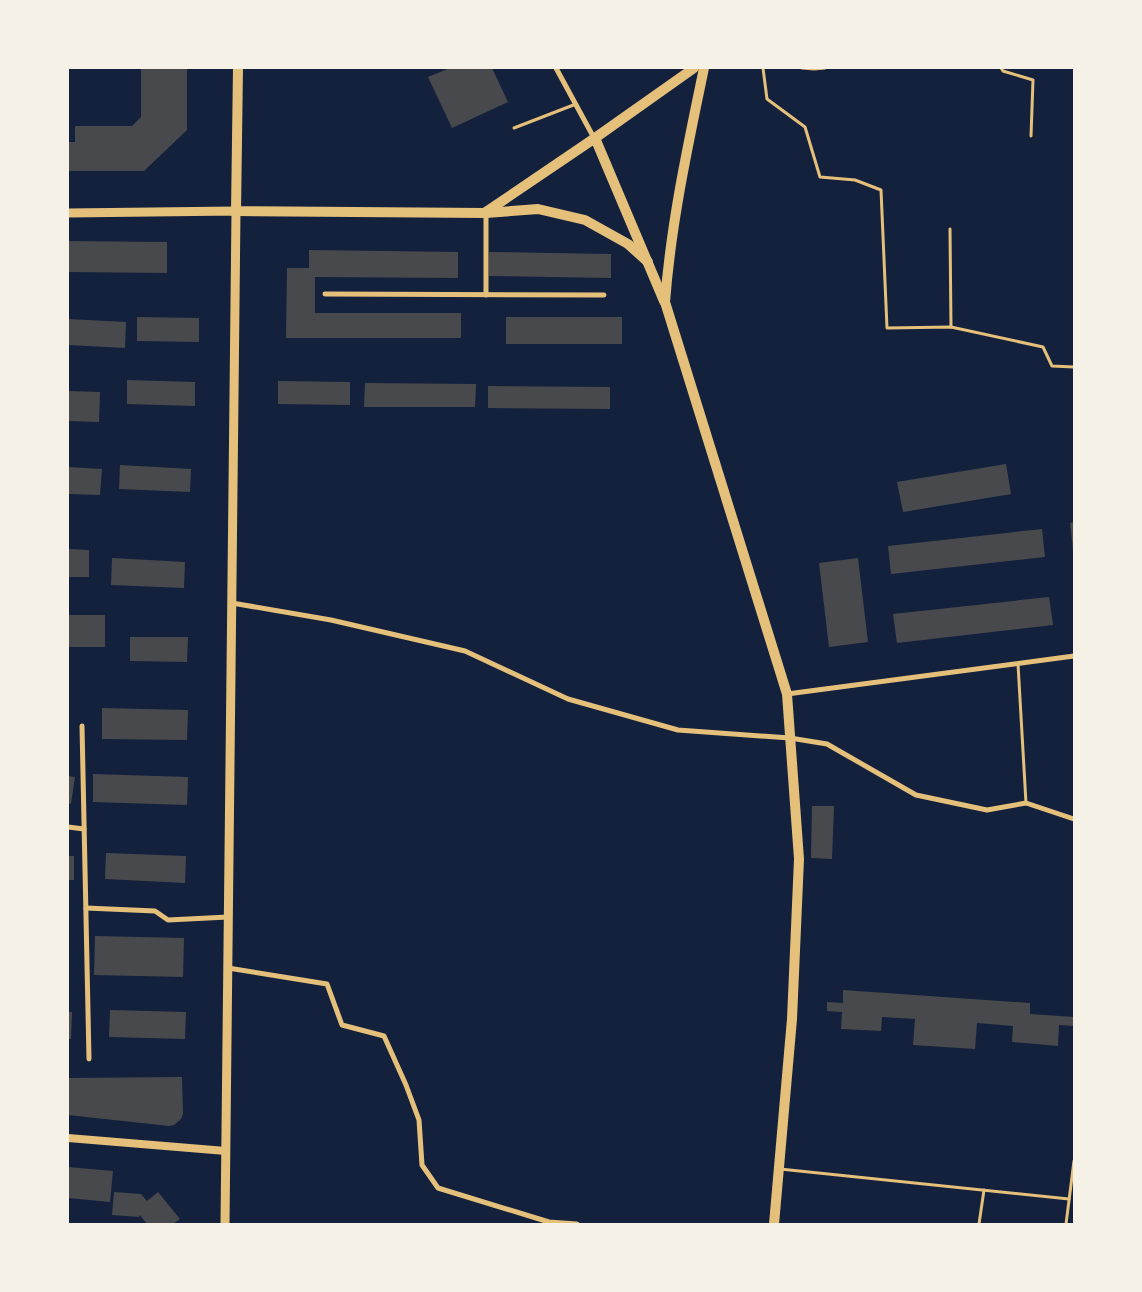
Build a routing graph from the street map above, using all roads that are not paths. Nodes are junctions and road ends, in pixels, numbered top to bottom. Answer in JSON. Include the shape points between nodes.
{"nodes":[{"id":1,"x":238,"y":68,"type":"edge"},
{"id":2,"x":556,"y":68,"type":"edge"},
{"id":3,"x":694,"y":68,"type":"edge"},
{"id":4,"x":704,"y":68,"type":"edge"},
{"id":5,"x":763,"y":68,"type":"edge"},
{"id":6,"x":802,"y":68,"type":"edge"},
{"id":7,"x":825,"y":68,"type":"edge"},
{"id":8,"x":1001,"y":68,"type":"edge"},
{"id":9,"x":577,"y":104,"type":"junction"},
{"id":10,"x":514,"y":128,"type":"dead end"},
{"id":11,"x":1031,"y":136,"type":"dead end"},
{"id":12,"x":595,"y":138,"type":"junction"},
{"id":13,"x":236,"y":211,"type":"junction"},
{"id":14,"x":68,"y":213,"type":"edge"},
{"id":15,"x":486,"y":213,"type":"junction"},
{"id":16,"x":950,"y":229,"type":"dead end"},
{"id":17,"x":648,"y":262,"type":"junction"},
{"id":18,"x":325,"y":294,"type":"dead end"},
{"id":19,"x":486,"y":295,"type":"junction"},
{"id":20,"x":604,"y":295,"type":"dead end"},
{"id":21,"x":665,"y":302,"type":"junction"},
{"id":22,"x":950,"y":328,"type":"junction"},
{"id":23,"x":1074,"y":367,"type":"edge"},
{"id":24,"x":232,"y":603,"type":"junction"},
{"id":25,"x":1074,"y":656,"type":"edge"},
{"id":26,"x":1018,"y":664,"type":"junction"},
{"id":27,"x":787,"y":694,"type":"junction"},
{"id":28,"x":82,"y":726,"type":"dead end"},
{"id":29,"x":790,"y":738,"type":"junction"},
{"id":30,"x":1026,"y":803,"type":"junction"},
{"id":31,"x":1074,"y":819,"type":"edge"},
{"id":32,"x":68,"y":827,"type":"edge"},
{"id":33,"x":84,"y":829,"type":"junction"},
{"id":34,"x":86,"y":908,"type":"junction"},
{"id":35,"x":228,"y":917,"type":"junction"},
{"id":36,"x":228,"y":968,"type":"junction"},
{"id":37,"x":89,"y":1059,"type":"dead end"},
{"id":38,"x":68,"y":1138,"type":"edge"},
{"id":39,"x":226,"y":1151,"type":"junction"},
{"id":40,"x":1074,"y":1161,"type":"edge"},
{"id":41,"x":779,"y":1169,"type":"junction"},
{"id":42,"x":984,"y":1190,"type":"junction"},
{"id":43,"x":1069,"y":1199,"type":"junction"},
{"id":44,"x":225,"y":1224,"type":"edge"},
{"id":45,"x":577,"y":1224,"type":"edge"},
{"id":46,"x":774,"y":1224,"type":"edge"},
{"id":47,"x":980,"y":1224,"type":"edge"},
{"id":48,"x":1066,"y":1224,"type":"edge"}],
"edges":[{"from":1,"to":13,"type":"main road"},
{"from":2,"to":9,"type":"street"},
{"from":3,"to":12,"type":"main road"},
{"from":4,"to":21,"type":"main road","via":[[680,183]]},
{"from":5,"to":22,"type":"lane","via":[[767,99],[805,127],[820,177],[855,180],[881,190],[887,328]]},
{"from":6,"to":7,"type":"lane"},
{"from":8,"to":11,"type":"lane","via":[[1033,80]]},
{"from":9,"to":10,"type":"lane"},
{"from":9,"to":12,"type":"street"},
{"from":12,"to":15,"type":"main road"},
{"from":12,"to":17,"type":"main road"},
{"from":13,"to":14,"type":"main road"},
{"from":13,"to":15,"type":"main road"},
{"from":13,"to":24,"type":"main road"},
{"from":15,"to":17,"type":"main road","via":[[538,209],[585,220],[628,244]]},
{"from":15,"to":19,"type":"street"},
{"from":16,"to":22,"type":"lane"},
{"from":17,"to":21,"type":"main road"},
{"from":18,"to":19,"type":"street"},
{"from":19,"to":20,"type":"street"},
{"from":21,"to":27,"type":"main road"},
{"from":22,"to":23,"type":"lane","via":[[1043,347],[1052,366]]},
{"from":24,"to":29,"type":"street","via":[[331,620],[465,651],[568,699],[678,730]]},
{"from":24,"to":35,"type":"main road"},
{"from":25,"to":26,"type":"street"},
{"from":26,"to":27,"type":"street"},
{"from":26,"to":30,"type":"lane"},
{"from":27,"to":29,"type":"main road"},
{"from":28,"to":33,"type":"street"},
{"from":29,"to":30,"type":"street","via":[[827,744],[916,795],[987,810]]},
{"from":29,"to":41,"type":"main road","via":[[799,859],[792,1018]]},
{"from":30,"to":31,"type":"street"},
{"from":32,"to":33,"type":"street"},
{"from":33,"to":34,"type":"street"},
{"from":34,"to":35,"type":"street","via":[[155,911],[168,920]]},
{"from":34,"to":37,"type":"street"},
{"from":35,"to":36,"type":"main road"},
{"from":36,"to":39,"type":"main road"},
{"from":36,"to":45,"type":"street","via":[[327,984],[342,1025],[384,1036],[420,1120],[422,1165],[438,1188],[549,1222]]},
{"from":38,"to":39,"type":"street"},
{"from":39,"to":44,"type":"main road"},
{"from":40,"to":43,"type":"lane"},
{"from":41,"to":42,"type":"lane"},
{"from":41,"to":46,"type":"main road"},
{"from":42,"to":43,"type":"lane"},
{"from":42,"to":47,"type":"lane"},
{"from":43,"to":48,"type":"lane"}]}
